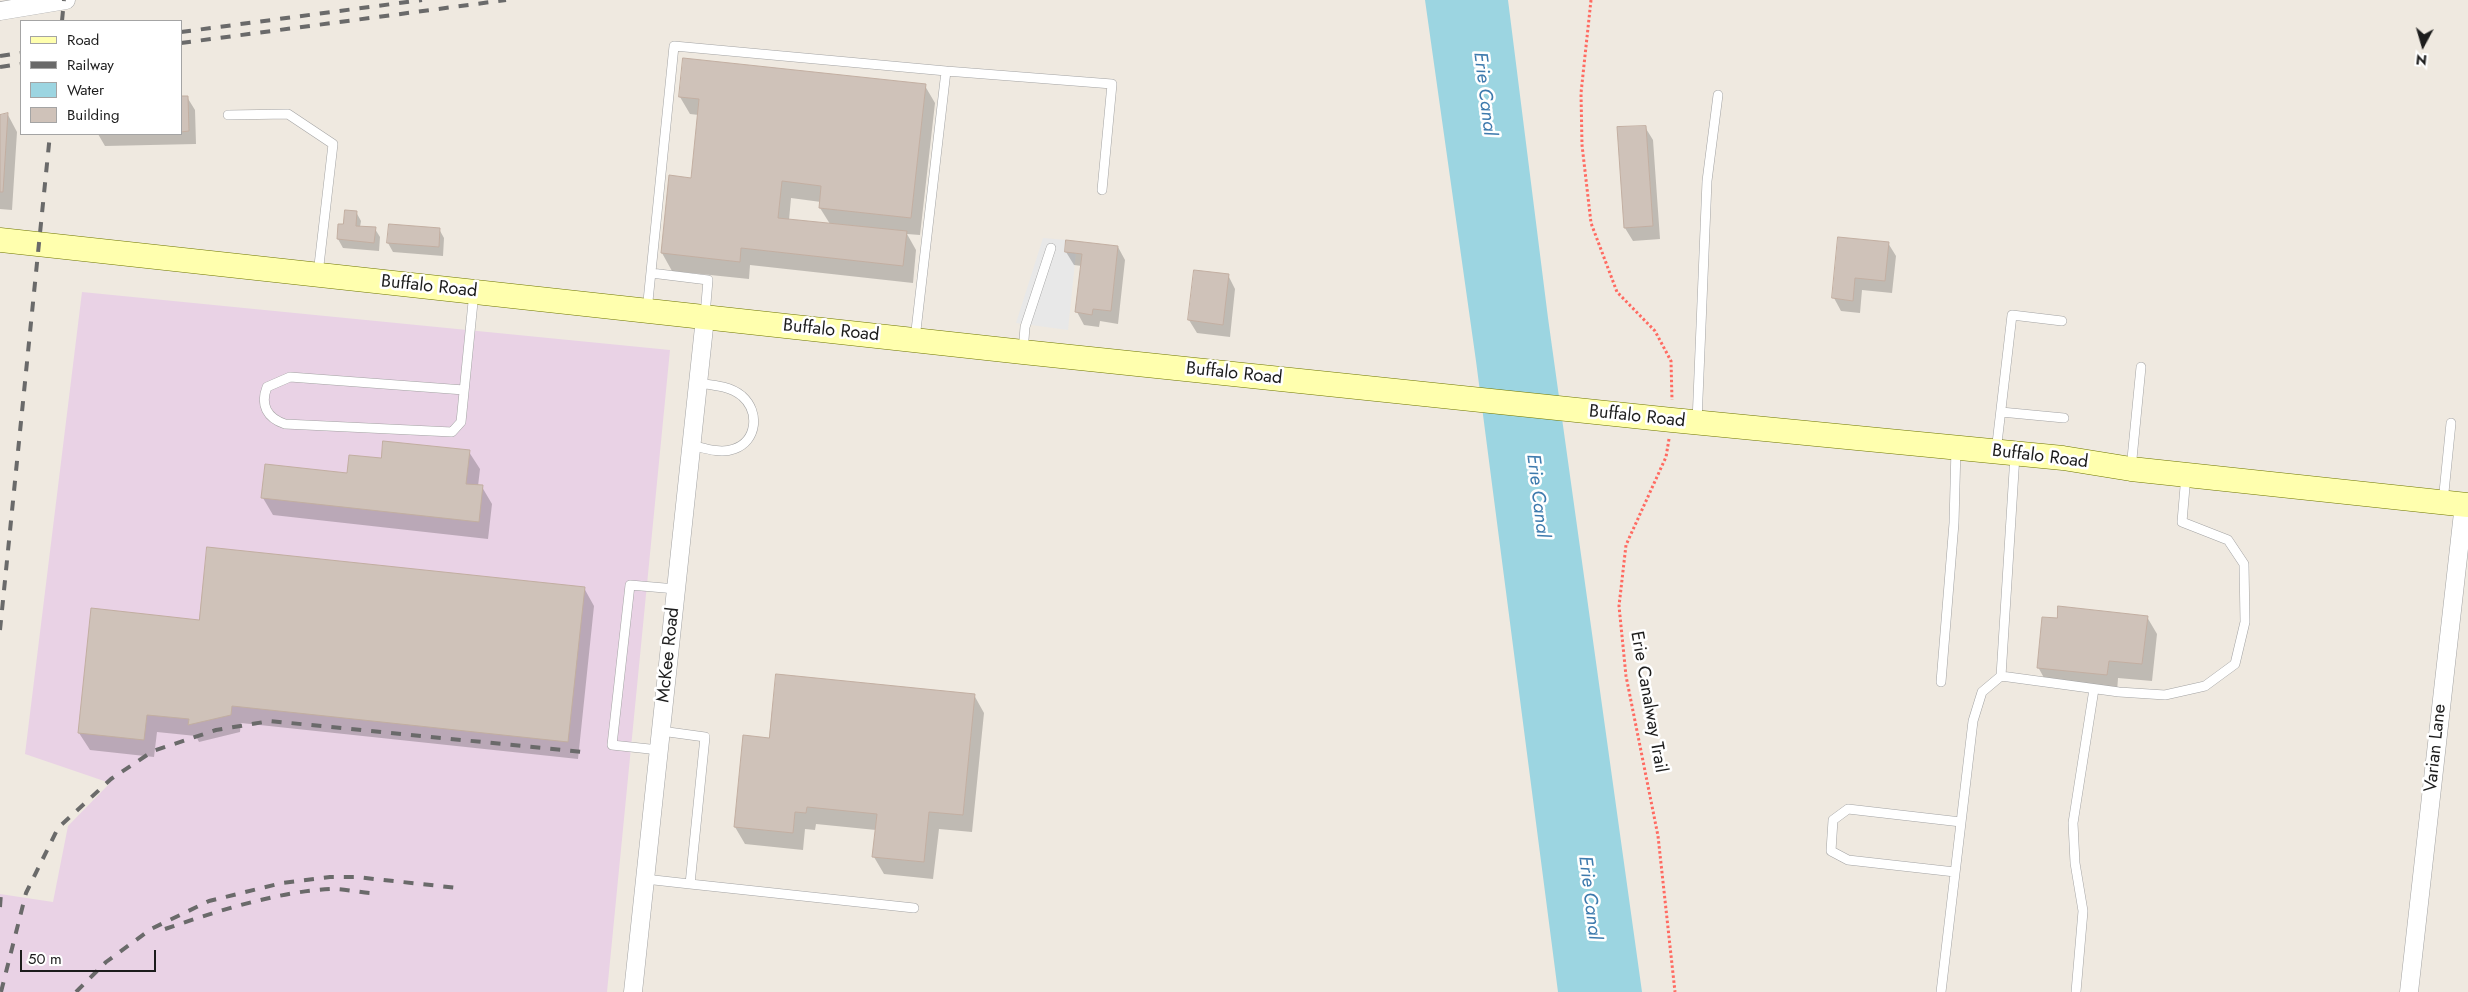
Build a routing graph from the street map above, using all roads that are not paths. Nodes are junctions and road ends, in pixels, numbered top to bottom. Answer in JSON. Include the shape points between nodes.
{"nodes":[{"id":1,"x":66,"y":0,"type":"edge"},
{"id":2,"x":0,"y":10,"type":"edge"},
{"id":3,"x":946,"y":71,"type":"junction"},
{"id":4,"x":1718,"y":95,"type":"dead end"},
{"id":5,"x":228,"y":115,"type":"dead end"},
{"id":6,"x":1102,"y":190,"type":"dead end"},
{"id":7,"x":0,"y":240,"type":"edge"},
{"id":8,"x":1051,"y":248,"type":"dead end"},
{"id":9,"x":651,"y":273,"type":"junction"},
{"id":10,"x":318,"y":274,"type":"junction"},
{"id":11,"x":474,"y":292,"type":"junction"},
{"id":12,"x":647,"y":311,"type":"junction"},
{"id":13,"x":705,"y":318,"type":"junction"},
{"id":14,"x":2062,"y":321,"type":"dead end"},
{"id":15,"x":915,"y":340,"type":"junction"},
{"id":16,"x":1023,"y":352,"type":"junction"},
{"id":17,"x":2141,"y":367,"type":"dead end"},
{"id":18,"x":698,"y":383,"type":"junction"},
{"id":19,"x":464,"y":390,"type":"junction"},
{"id":20,"x":2001,"y":412,"type":"junction"},
{"id":21,"x":2064,"y":418,"type":"dead end"},
{"id":22,"x":1697,"y":423,"type":"junction"},
{"id":23,"x":2450,"y":423,"type":"dead end"},
{"id":24,"x":691,"y":445,"type":"junction"},
{"id":25,"x":1956,"y":448,"type":"junction"},
{"id":26,"x":2006,"y":453,"type":"junction"},
{"id":27,"x":2130,"y":469,"type":"junction"},
{"id":28,"x":2186,"y":475,"type":"junction"},
{"id":29,"x":2458,"y":504,"type":"edge"},
{"id":30,"x":676,"y":590,"type":"junction"},
{"id":31,"x":2001,"y":676,"type":"junction"},
{"id":32,"x":1941,"y":682,"type":"dead end"},
{"id":33,"x":2094,"y":689,"type":"junction"},
{"id":34,"x":661,"y":731,"type":"junction"},
{"id":35,"x":659,"y":750,"type":"junction"},
{"id":36,"x":1961,"y":822,"type":"junction"},
{"id":37,"x":1955,"y":872,"type":"junction"},
{"id":38,"x":645,"y":879,"type":"junction"},
{"id":39,"x":690,"y":884,"type":"junction"},
{"id":40,"x":914,"y":908,"type":"dead end"},
{"id":41,"x":633,"y":992,"type":"edge"},
{"id":42,"x":1941,"y":992,"type":"edge"},
{"id":43,"x":2076,"y":992,"type":"edge"},
{"id":44,"x":2409,"y":992,"type":"edge"}],
"edges":[{"from":1,"to":2,"type":"street"},
{"from":3,"to":6,"type":"lane","via":[[1112,84]]},
{"from":3,"to":9,"type":"lane","via":[[674,46]]},
{"from":3,"to":15,"type":"lane"},
{"from":4,"to":22,"type":"lane","via":[[1707,181]]},
{"from":5,"to":10,"type":"lane","via":[[288,114],[333,144]]},
{"from":7,"to":10,"type":"main road","name":"Buffalo Road"},
{"from":8,"to":16,"type":"lane","via":[[1025,327]]},
{"from":9,"to":12,"type":"lane"},
{"from":9,"to":13,"type":"lane","via":[[708,280]]},
{"from":10,"to":11,"type":"main road","name":"Buffalo Road"},
{"from":11,"to":12,"type":"main road","name":"Buffalo Road"},
{"from":11,"to":19,"type":"lane"},
{"from":12,"to":13,"type":"main road","name":"Buffalo Road"},
{"from":13,"to":15,"type":"main road","name":"Buffalo Road"},
{"from":13,"to":18,"type":"street","name":"McKee Road"},
{"from":14,"to":20,"type":"lane","via":[[2012,315]]},
{"from":15,"to":16,"type":"main road","name":"Buffalo Road"},
{"from":16,"to":22,"type":"main road","name":"Buffalo Road"},
{"from":17,"to":27,"type":"lane"},
{"from":18,"to":24,"type":"street","name":"McKee Road"},
{"from":18,"to":24,"type":"lane","via":[[724,387],[741,395],[752,407],[753,432],[743,445],[732,450]]},
{"from":19,"to":19,"type":"lane","via":[[461,422],[452,432],[444,433],[285,424],[270,416],[263,404],[267,387],[290,377]]},
{"from":20,"to":21,"type":"lane"},
{"from":20,"to":26,"type":"lane"},
{"from":22,"to":25,"type":"main road","name":"Buffalo Road"},
{"from":23,"to":29,"type":"lane"},
{"from":24,"to":30,"type":"street","name":"McKee Road"},
{"from":25,"to":26,"type":"main road","name":"Buffalo Road"},
{"from":25,"to":32,"type":"lane","via":[[1954,523]]},
{"from":26,"to":27,"type":"main road","name":"Buffalo Road"},
{"from":26,"to":31,"type":"lane"},
{"from":27,"to":28,"type":"main road","name":"Buffalo Road"},
{"from":28,"to":29,"type":"main road","name":"Buffalo Road"},
{"from":28,"to":33,"type":"lane","via":[[2182,522],[2228,540],[2244,564],[2245,622],[2235,664],[2205,686],[2165,695]]},
{"from":29,"to":44,"type":"street","name":"Varian Lane"},
{"from":30,"to":34,"type":"street","name":"McKee Road"},
{"from":30,"to":35,"type":"lane","via":[[630,585],[612,745]]},
{"from":31,"to":33,"type":"lane"},
{"from":31,"to":36,"type":"lane","via":[[1982,692],[1973,721]]},
{"from":33,"to":43,"type":"lane","via":[[2073,823],[2075,863],[2083,911]]},
{"from":34,"to":35,"type":"street","name":"McKee Road"},
{"from":34,"to":39,"type":"lane","via":[[705,736]]},
{"from":35,"to":38,"type":"street","name":"McKee Road"},
{"from":36,"to":37,"type":"lane"},
{"from":36,"to":37,"type":"lane","via":[[1848,809],[1833,820],[1831,851],[1848,860]]},
{"from":37,"to":42,"type":"lane"},
{"from":38,"to":39,"type":"lane"},
{"from":38,"to":41,"type":"street","name":"McKee Road"},
{"from":39,"to":40,"type":"lane"}]}
